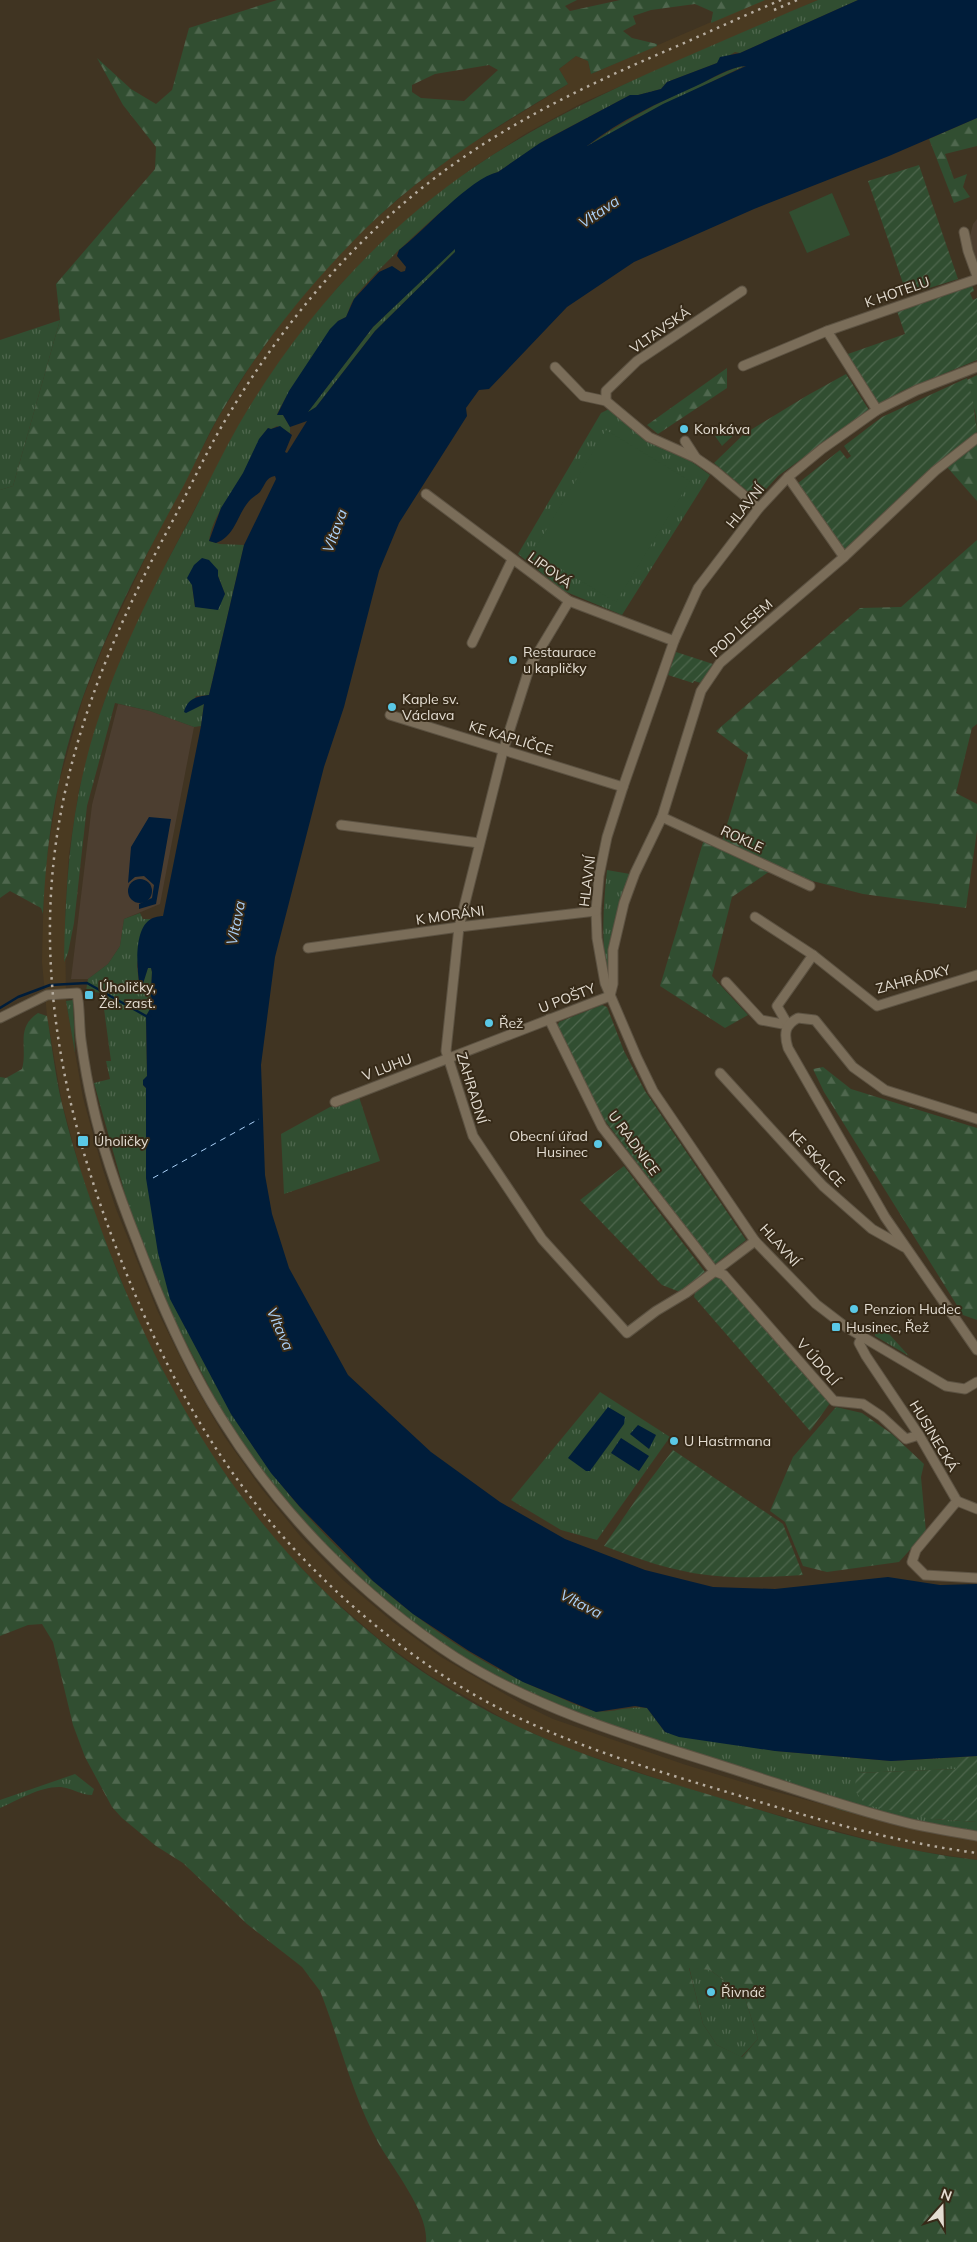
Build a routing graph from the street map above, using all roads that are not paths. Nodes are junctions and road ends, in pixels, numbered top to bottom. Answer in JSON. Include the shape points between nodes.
{"nodes":[{"id":1,"x":964,"y":232,"type":"dead end"},
{"id":2,"x":977,"y":278,"type":"edge"},
{"id":3,"x":742,"y":291,"type":"dead end"},
{"id":4,"x":827,"y":331,"type":"junction"},
{"id":5,"x":743,"y":366,"type":"dead end"},
{"id":6,"x":555,"y":367,"type":"dead end"},
{"id":7,"x":977,"y":367,"type":"edge"},
{"id":8,"x":606,"y":401,"type":"junction"},
{"id":9,"x":877,"y":410,"type":"junction"},
{"id":10,"x":977,"y":438,"type":"edge"},
{"id":11,"x":685,"y":441,"type":"dead end"},
{"id":12,"x":696,"y":458,"type":"junction"},
{"id":13,"x":788,"y":477,"type":"junction"},
{"id":14,"x":426,"y":494,"type":"dead end"},
{"id":15,"x":759,"y":508,"type":"junction"},
{"id":16,"x":844,"y":557,"type":"junction"},
{"id":17,"x":512,"y":560,"type":"junction"},
{"id":18,"x":570,"y":601,"type":"junction"},
{"id":19,"x":674,"y":641,"type":"junction"},
{"id":20,"x":472,"y":643,"type":"dead end"},
{"id":21,"x":390,"y":715,"type":"dead end"},
{"id":22,"x":503,"y":751,"type":"junction"},
{"id":23,"x":623,"y":786,"type":"junction"},
{"id":24,"x":662,"y":818,"type":"junction"},
{"id":25,"x":341,"y":825,"type":"dead end"},
{"id":26,"x":479,"y":843,"type":"junction"},
{"id":27,"x":810,"y":886,"type":"dead end"},
{"id":28,"x":596,"y":911,"type":"junction"},
{"id":29,"x":755,"y":917,"type":"dead end"},
{"id":30,"x":459,"y":927,"type":"junction"},
{"id":31,"x":308,"y":948,"type":"dead end"},
{"id":32,"x":813,"y":955,"type":"junction"},
{"id":33,"x":977,"y":975,"type":"edge"},
{"id":34,"x":726,"y":982,"type":"dead end"},
{"id":35,"x":610,"y":996,"type":"junction"},
{"id":36,"x":0,"y":1018,"type":"edge"},
{"id":37,"x":549,"y":1019,"type":"junction"},
{"id":38,"x":788,"y":1026,"type":"junction"},
{"id":39,"x":449,"y":1058,"type":"junction"},
{"id":40,"x":720,"y":1073,"type":"dead end"},
{"id":41,"x":335,"y":1102,"type":"dead end"},
{"id":42,"x":977,"y":1119,"type":"edge"},
{"id":43,"x":755,"y":1241,"type":"junction"},
{"id":44,"x":906,"y":1248,"type":"junction"},
{"id":45,"x":714,"y":1271,"type":"junction"},
{"id":46,"x":862,"y":1337,"type":"junction"},
{"id":47,"x":977,"y":1350,"type":"edge"},
{"id":48,"x":977,"y":1382,"type":"edge"},
{"id":49,"x":919,"y":1435,"type":"junction"},
{"id":50,"x":957,"y":1501,"type":"junction"},
{"id":51,"x":977,"y":1509,"type":"edge"},
{"id":52,"x":977,"y":1578,"type":"edge"},
{"id":53,"x":977,"y":1836,"type":"edge"}],
"edges":[{"from":1,"to":2,"type":"street"},
{"from":2,"to":4,"type":"street","name":"K HOTELU"},
{"from":3,"to":8,"type":"street","name":"VLTAVSKÁ","via":[[637,361],[606,391]]},
{"from":4,"to":5,"type":"street","name":"K HOTELU"},
{"from":4,"to":9,"type":"street"},
{"from":6,"to":8,"type":"street","via":[[583,396]]},
{"from":7,"to":9,"type":"street","name":"HLAVNÍ","via":[[917,390]]},
{"from":8,"to":12,"type":"street","via":[[649,437]]},
{"from":9,"to":13,"type":"street","name":"HLAVNÍ"},
{"from":10,"to":16,"type":"street","name":"POD LESEM","via":[[935,471]]},
{"from":11,"to":12,"type":"street"},
{"from":12,"to":15,"type":"street"},
{"from":13,"to":15,"type":"street","name":"HLAVNÍ"},
{"from":13,"to":16,"type":"street"},
{"from":14,"to":17,"type":"street","name":"LIPOVÁ"},
{"from":15,"to":19,"type":"street","name":"HLAVNÍ","via":[[698,588]]},
{"from":16,"to":24,"type":"street","name":"POD LESEM","via":[[720,662],[701,691]]},
{"from":17,"to":18,"type":"street","name":"LIPOVÁ"},
{"from":17,"to":20,"type":"street"},
{"from":18,"to":19,"type":"street","name":"LIPOVÁ"},
{"from":18,"to":22,"type":"street","name":"ZAHRADNÍ","via":[[530,666]]},
{"from":19,"to":23,"type":"street","name":"HLAVNÍ"},
{"from":21,"to":22,"type":"street","name":"KE KAPLIČCE"},
{"from":22,"to":23,"type":"street","name":"KE KAPLIČCE"},
{"from":22,"to":26,"type":"street","name":"ZAHRADNÍ"},
{"from":23,"to":28,"type":"street","name":"HLAVNÍ","via":[[599,876]]},
{"from":24,"to":27,"type":"street","name":"ROKLE"},
{"from":24,"to":35,"type":"street","name":"POD LESEM","via":[[624,903],[613,950]]},
{"from":25,"to":26,"type":"street"},
{"from":26,"to":30,"type":"street","name":"ZAHRADNÍ"},
{"from":28,"to":30,"type":"street","name":"K MORÁNI"},
{"from":28,"to":35,"type":"street","name":"HLAVNÍ","via":[[597,938]]},
{"from":29,"to":32,"type":"street","name":"ZAHRÁDKY"},
{"from":30,"to":31,"type":"street","name":"K MORÁNI"},
{"from":30,"to":39,"type":"street","name":"ZAHRADNÍ","via":[[446,1042]]},
{"from":32,"to":33,"type":"street","name":"ZAHRÁDKY","via":[[877,1006]]},
{"from":32,"to":38,"type":"street","via":[[777,1006]]},
{"from":34,"to":38,"type":"street","via":[[762,1020]]},
{"from":35,"to":37,"type":"street","name":"U POŠTY"},
{"from":35,"to":43,"type":"street","name":"HLAVNÍ","via":[[653,1091]]},
{"from":36,"to":53,"type":"street","via":[[47,994],[77,993],[81,1038],[94,1110],[154,1285],[187,1356],[219,1416],[290,1512],[335,1560],[385,1604],[457,1658],[520,1692],[609,1730],[896,1820]]},
{"from":37,"to":39,"type":"street","name":"U POŠTY"},
{"from":37,"to":45,"type":"street","name":"U RADNICE","via":[[602,1127]]},
{"from":38,"to":42,"type":"street","via":[[798,1018],[814,1020],[853,1067],[885,1090]]},
{"from":38,"to":44,"type":"street","via":[[785,1032],[788,1048]]},
{"from":39,"to":41,"type":"street","name":"V LUHU"},
{"from":39,"to":45,"type":"street","name":"ZAHRADNÍ","via":[[473,1136],[542,1240],[627,1333]]},
{"from":40,"to":44,"type":"street","name":"KE SKALCE","via":[[823,1186],[872,1229]]},
{"from":43,"to":45,"type":"street","name":"ZAHRADNÍ"},
{"from":43,"to":46,"type":"street","name":"HLAVNÍ","via":[[816,1304]]},
{"from":44,"to":47,"type":"street"},
{"from":45,"to":49,"type":"street","name":"V ÚDOLÍ","via":[[724,1275],[834,1401],[863,1404],[906,1439]]},
{"from":46,"to":48,"type":"street","name":"HLAVNÍ","via":[[946,1386],[965,1389]]},
{"from":46,"to":49,"type":"street","name":"HUSINECKÁ","via":[[859,1344]]},
{"from":49,"to":50,"type":"street","name":"HUSINECKÁ"},
{"from":50,"to":51,"type":"street"},
{"from":50,"to":52,"type":"street","via":[[916,1550],[912,1562],[925,1575]]}]}
